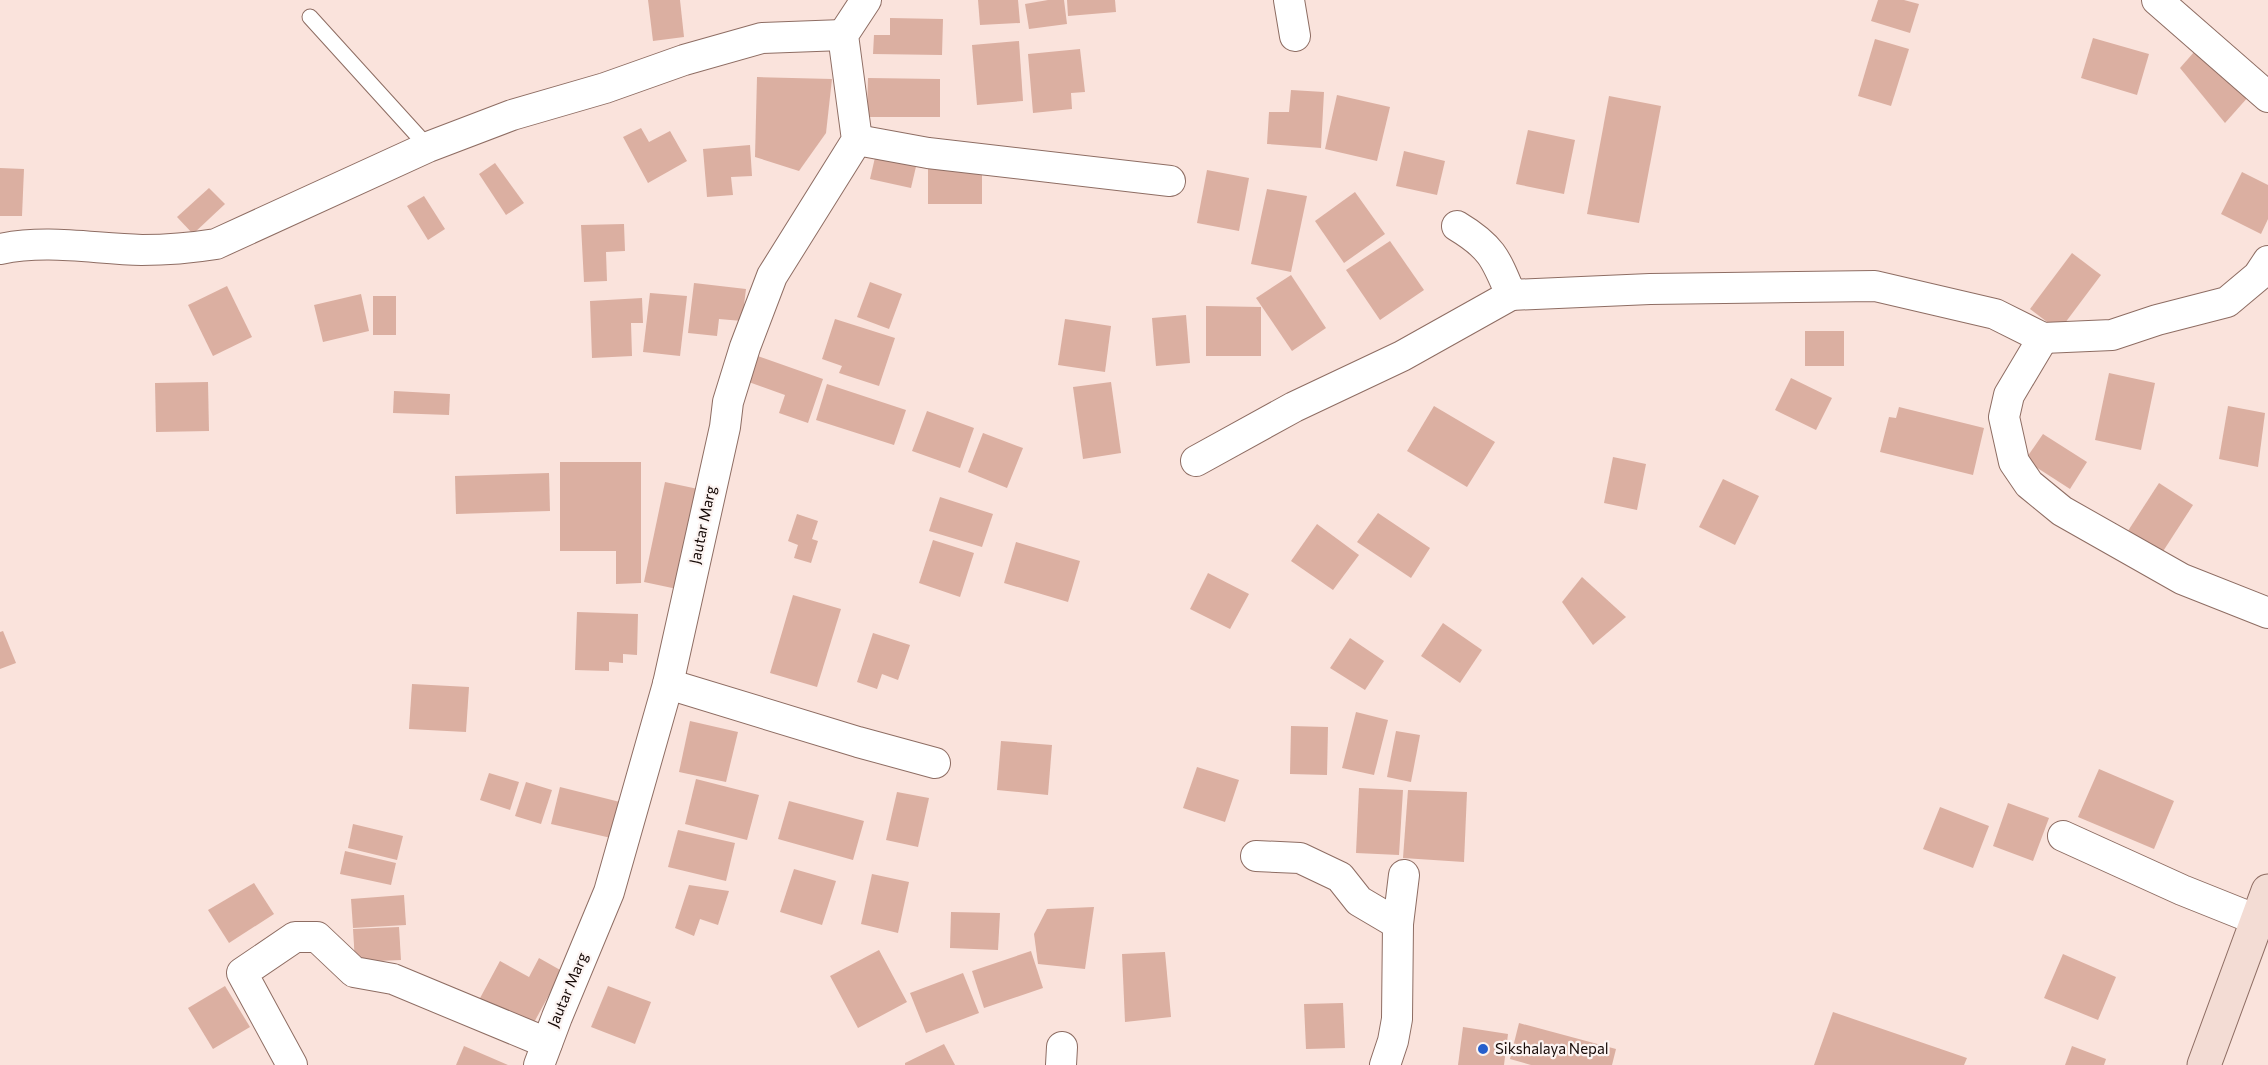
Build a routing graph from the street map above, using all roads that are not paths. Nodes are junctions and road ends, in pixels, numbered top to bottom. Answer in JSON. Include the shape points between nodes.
{"nodes":[{"id":1,"x":866,"y":0,"type":"edge"},
{"id":2,"x":1289,"y":0,"type":"edge"},
{"id":3,"x":2157,"y":0,"type":"edge"},
{"id":4,"x":310,"y":18,"type":"dead end"},
{"id":5,"x":843,"y":35,"type":"junction"},
{"id":6,"x":1295,"y":36,"type":"dead end"},
{"id":7,"x":2268,"y":97,"type":"edge"},
{"id":8,"x":856,"y":140,"type":"junction"},
{"id":9,"x":428,"y":147,"type":"junction"},
{"id":10,"x":1170,"y":181,"type":"dead end"},
{"id":11,"x":1457,"y":226,"type":"dead end"},
{"id":12,"x":0,"y":249,"type":"edge"},
{"id":13,"x":2268,"y":261,"type":"edge"},
{"id":14,"x":1511,"y":295,"type":"junction"},
{"id":15,"x":2043,"y":338,"type":"junction"},
{"id":16,"x":1196,"y":460,"type":"dead end"},
{"id":17,"x":2268,"y":613,"type":"edge"},
{"id":18,"x":668,"y":684,"type":"junction"},
{"id":19,"x":935,"y":763,"type":"dead end"},
{"id":20,"x":2063,"y":836,"type":"dead end"},
{"id":21,"x":1256,"y":856,"type":"dead end"},
{"id":22,"x":1404,"y":875,"type":"dead end"},
{"id":23,"x":2262,"y":905,"type":"edge"},
{"id":24,"x":1398,"y":924,"type":"junction"},
{"id":25,"x":543,"y":1054,"type":"edge"},
{"id":26,"x":292,"y":1065,"type":"edge"},
{"id":27,"x":1385,"y":1065,"type":"edge"},
{"id":28,"x":2204,"y":1065,"type":"edge"}],
"edges":[{"from":1,"to":5,"type":"street"},
{"from":2,"to":6,"type":"street"},
{"from":3,"to":7,"type":"street"},
{"from":4,"to":9,"type":"lane"},
{"from":5,"to":8,"type":"street"},
{"from":5,"to":9,"type":"street","via":[[762,38],[512,115]]},
{"from":8,"to":10,"type":"street","via":[[928,153]]},
{"from":8,"to":18,"type":"street","name":"Jautar Marg","via":[[772,276],[745,347],[728,402]]},
{"from":9,"to":12,"type":"street","via":[[216,244],[142,250],[47,243]]},
{"from":11,"to":14,"type":"street","via":[[1478,239],[1497,261]]},
{"from":13,"to":15,"type":"street","via":[[2258,276],[2227,302],[2112,335]]},
{"from":14,"to":15,"type":"street","via":[[1875,286],[1995,314]]},
{"from":14,"to":16,"type":"street","via":[[1402,356],[1294,407]]},
{"from":15,"to":17,"type":"street","via":[[2009,395],[2004,417],[2014,462],[2029,484],[2062,511],[2182,579]]},
{"from":18,"to":19,"type":"street"},
{"from":18,"to":25,"type":"street","name":"Jautar Marg","via":[[609,892]]},
{"from":20,"to":23,"type":"street","via":[[2182,890]]},
{"from":21,"to":24,"type":"street","via":[[1300,858],[1330,872],[1340,877],[1359,901]]},
{"from":22,"to":24,"type":"street"},
{"from":23,"to":28,"type":"street"},
{"from":24,"to":27,"type":"street","via":[[1397,1019]]},
{"from":25,"to":26,"type":"street","via":[[393,979],[354,972],[316,937],[295,937],[242,973]]}]}
